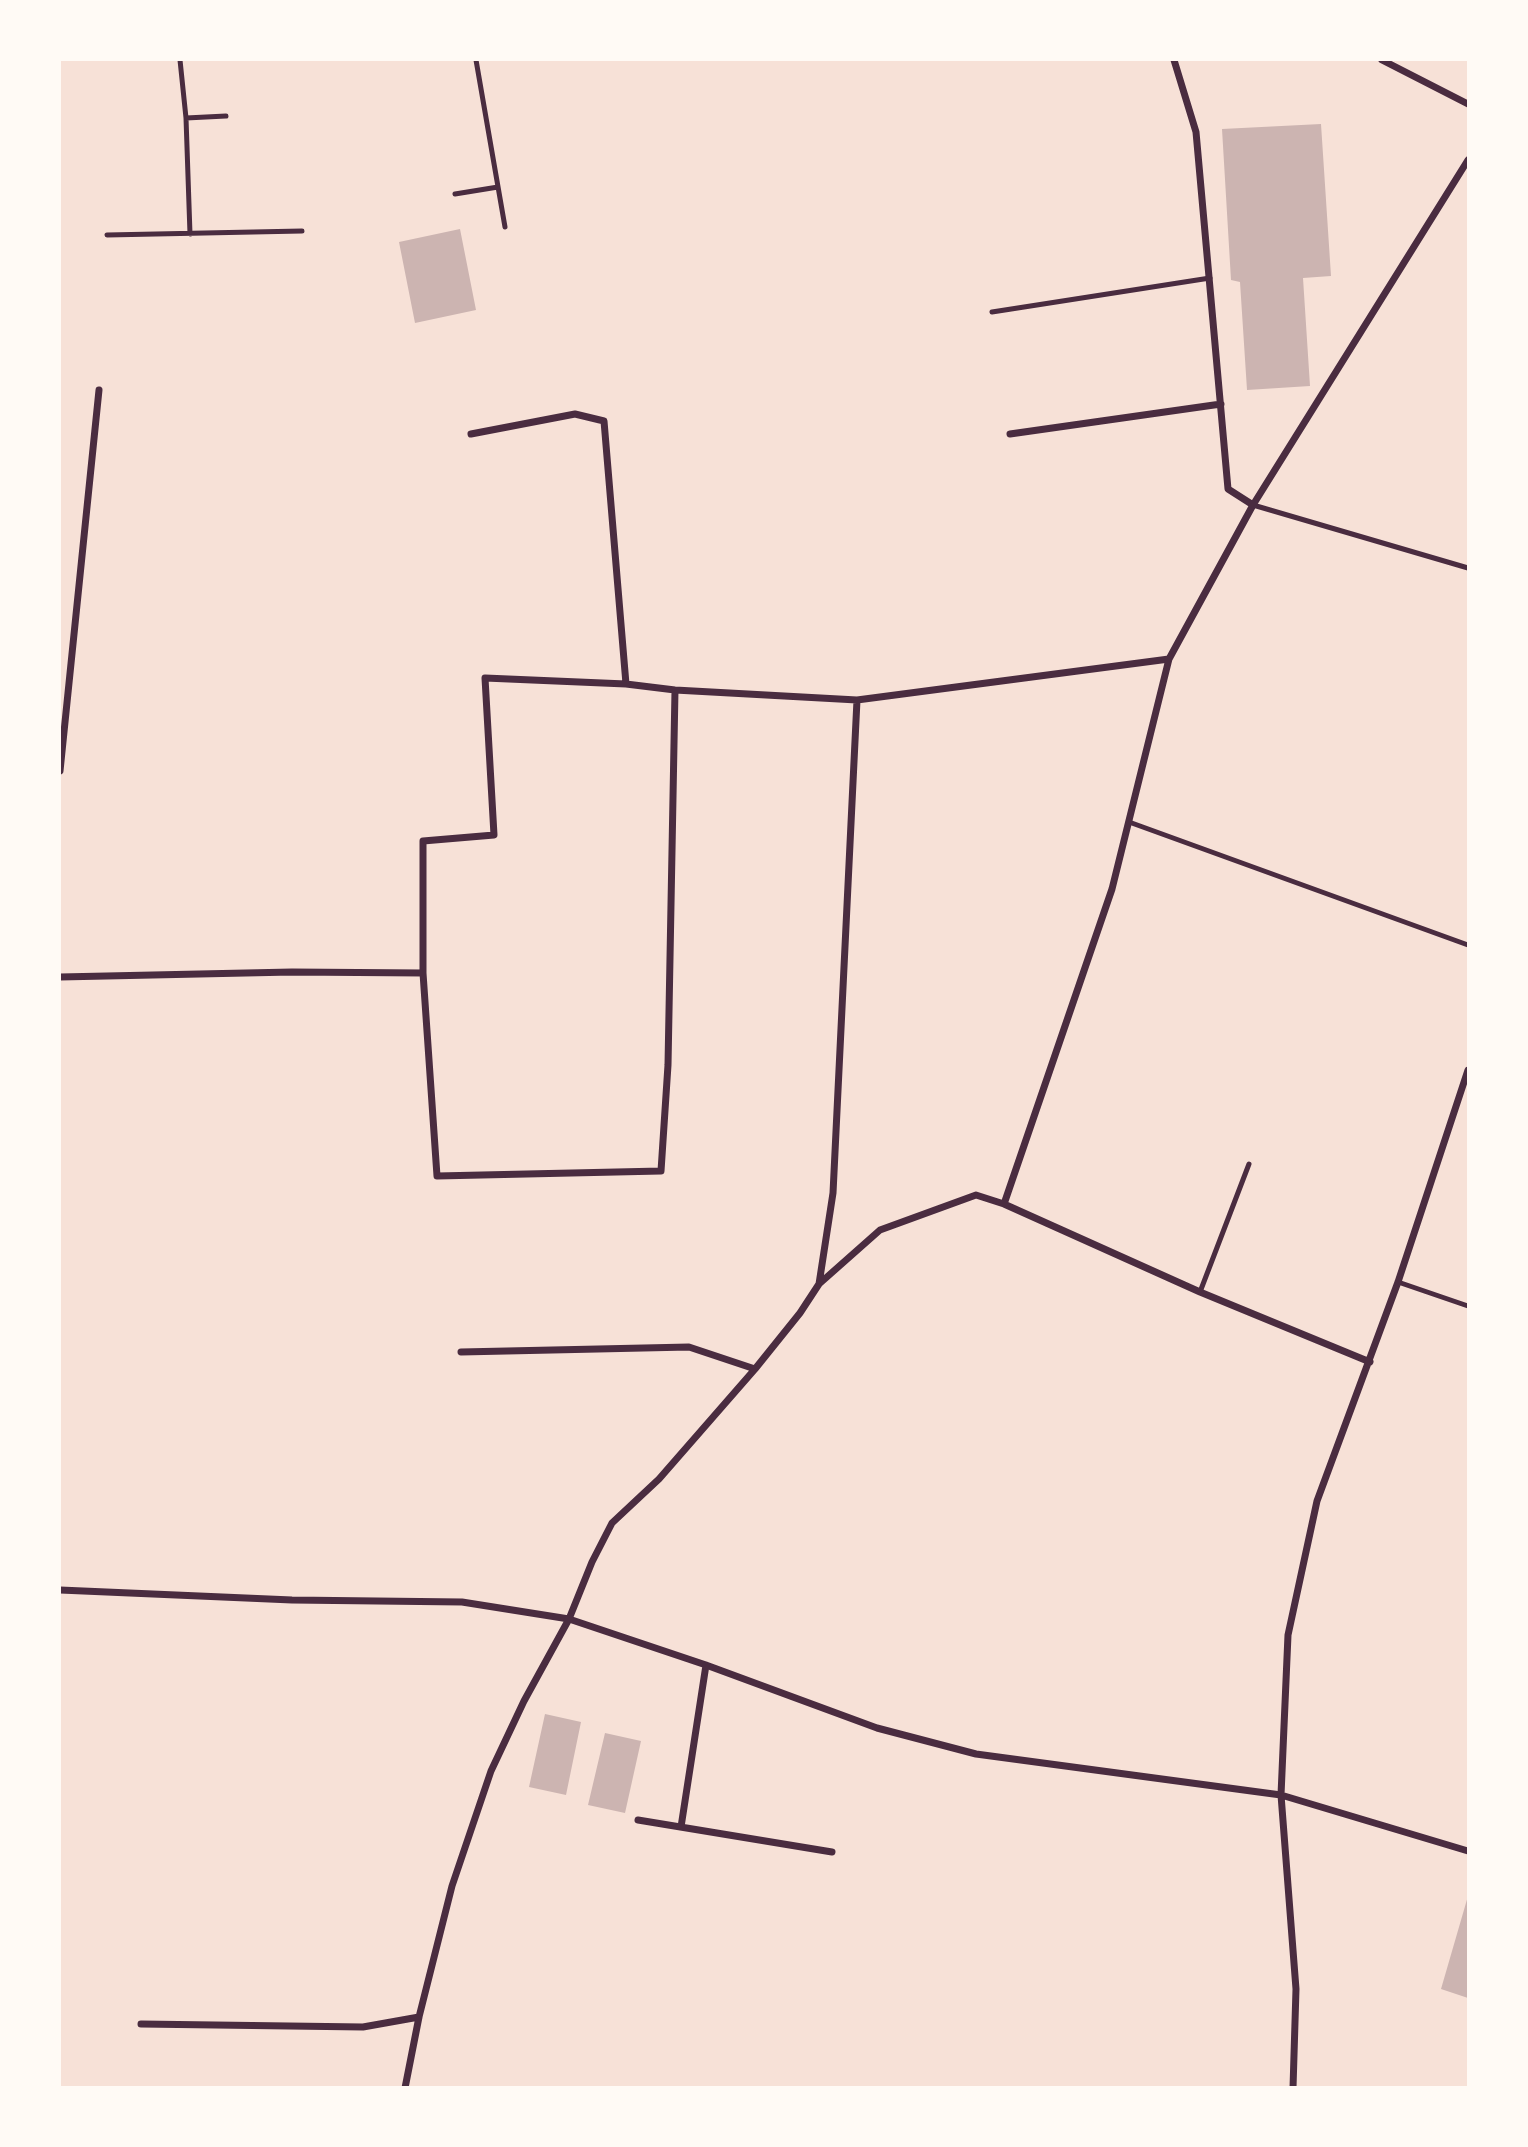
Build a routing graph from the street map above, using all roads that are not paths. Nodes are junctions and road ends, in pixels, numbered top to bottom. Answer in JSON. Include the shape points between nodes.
{"nodes":[{"id":1,"x":180,"y":60,"type":"edge"},
{"id":2,"x":476,"y":60,"type":"edge"},
{"id":3,"x":1174,"y":60,"type":"edge"},
{"id":4,"x":1382,"y":60,"type":"edge"},
{"id":5,"x":1468,"y":104,"type":"edge"},
{"id":6,"x":226,"y":116,"type":"dead end"},
{"id":7,"x":186,"y":118,"type":"junction"},
{"id":8,"x":1468,"y":160,"type":"edge"},
{"id":9,"x":498,"y":187,"type":"junction"},
{"id":10,"x":456,"y":194,"type":"dead end"},
{"id":11,"x":505,"y":227,"type":"dead end"},
{"id":12,"x":302,"y":231,"type":"dead end"},
{"id":13,"x":190,"y":234,"type":"junction"},
{"id":14,"x":107,"y":235,"type":"dead end"},
{"id":15,"x":1210,"y":278,"type":"junction"},
{"id":16,"x":992,"y":312,"type":"dead end"},
{"id":17,"x":99,"y":390,"type":"dead end"},
{"id":18,"x":1221,"y":404,"type":"junction"},
{"id":19,"x":471,"y":434,"type":"dead end"},
{"id":20,"x":1010,"y":434,"type":"dead end"},
{"id":21,"x":1253,"y":505,"type":"junction"},
{"id":22,"x":1468,"y":568,"type":"edge"},
{"id":23,"x":1169,"y":659,"type":"junction"},
{"id":24,"x":626,"y":684,"type":"junction"},
{"id":25,"x":675,"y":690,"type":"junction"},
{"id":26,"x":857,"y":700,"type":"junction"},
{"id":27,"x":60,"y":771,"type":"edge"},
{"id":28,"x":1129,"y":822,"type":"junction"},
{"id":29,"x":1468,"y":945,"type":"edge"},
{"id":30,"x":423,"y":973,"type":"junction"},
{"id":31,"x":60,"y":977,"type":"edge"},
{"id":32,"x":1468,"y":1070,"type":"edge"},
{"id":33,"x":1249,"y":1164,"type":"dead end"},
{"id":34,"x":1004,"y":1204,"type":"junction"},
{"id":35,"x":1398,"y":1282,"type":"junction"},
{"id":36,"x":819,"y":1284,"type":"junction"},
{"id":37,"x":1200,"y":1292,"type":"junction"},
{"id":38,"x":1468,"y":1306,"type":"edge"},
{"id":39,"x":461,"y":1352,"type":"dead end"},
{"id":40,"x":1370,"y":1362,"type":"junction"},
{"id":41,"x":755,"y":1368,"type":"junction"},
{"id":42,"x":60,"y":1590,"type":"edge"},
{"id":43,"x":569,"y":1619,"type":"junction"},
{"id":44,"x":706,"y":1665,"type":"junction"},
{"id":45,"x":1281,"y":1795,"type":"junction"},
{"id":46,"x":638,"y":1821,"type":"dead end"},
{"id":47,"x":681,"y":1827,"type":"junction"},
{"id":48,"x":1468,"y":1851,"type":"edge"},
{"id":49,"x":832,"y":1852,"type":"dead end"},
{"id":50,"x":419,"y":2017,"type":"junction"},
{"id":51,"x":141,"y":2024,"type":"dead end"},
{"id":52,"x":405,"y":2088,"type":"edge"},
{"id":53,"x":1293,"y":2088,"type":"edge"}],
"edges":[{"from":1,"to":7,"type":"lane"},
{"from":2,"to":9,"type":"lane"},
{"from":3,"to":15,"type":"street","via":[[1196,132]]},
{"from":4,"to":5,"type":"street"},
{"from":6,"to":7,"type":"lane"},
{"from":7,"to":13,"type":"lane"},
{"from":8,"to":21,"type":"street"},
{"from":9,"to":10,"type":"lane"},
{"from":9,"to":11,"type":"lane"},
{"from":12,"to":13,"type":"lane"},
{"from":13,"to":14,"type":"lane"},
{"from":15,"to":16,"type":"lane"},
{"from":15,"to":18,"type":"street"},
{"from":17,"to":27,"type":"street"},
{"from":18,"to":20,"type":"street"},
{"from":18,"to":21,"type":"street","via":[[1228,489]]},
{"from":19,"to":24,"type":"street","via":[[575,414],[604,421]]},
{"from":21,"to":22,"type":"lane"},
{"from":21,"to":23,"type":"street"},
{"from":23,"to":26,"type":"street"},
{"from":23,"to":28,"type":"street"},
{"from":24,"to":25,"type":"street"},
{"from":24,"to":30,"type":"street","via":[[485,678],[494,835],[423,841]]},
{"from":25,"to":26,"type":"street"},
{"from":25,"to":30,"type":"street","via":[[668,1065],[661,1171],[437,1176]]},
{"from":26,"to":36,"type":"street","via":[[833,1193]]},
{"from":28,"to":29,"type":"lane"},
{"from":28,"to":34,"type":"street","via":[[1112,889]]},
{"from":30,"to":31,"type":"street"},
{"from":32,"to":35,"type":"street"},
{"from":33,"to":37,"type":"lane"},
{"from":34,"to":36,"type":"street","via":[[976,1195],[880,1230]]},
{"from":34,"to":37,"type":"street"},
{"from":35,"to":38,"type":"lane"},
{"from":35,"to":40,"type":"street"},
{"from":36,"to":41,"type":"street"},
{"from":37,"to":40,"type":"street"},
{"from":39,"to":41,"type":"street","via":[[689,1347]]},
{"from":40,"to":45,"type":"street","via":[[1317,1501],[1288,1635]]},
{"from":41,"to":43,"type":"street","via":[[659,1479],[612,1523]]},
{"from":42,"to":43,"type":"street","via":[[462,1602]]},
{"from":43,"to":44,"type":"street"},
{"from":43,"to":50,"type":"street","via":[[491,1771],[452,1886]]},
{"from":44,"to":45,"type":"street","via":[[877,1728],[976,1754]]},
{"from":44,"to":47,"type":"street"},
{"from":45,"to":48,"type":"street"},
{"from":45,"to":53,"type":"street","via":[[1296,1989]]},
{"from":46,"to":47,"type":"street"},
{"from":47,"to":49,"type":"street"},
{"from":50,"to":51,"type":"street","via":[[363,2027]]},
{"from":50,"to":52,"type":"street"}]}
